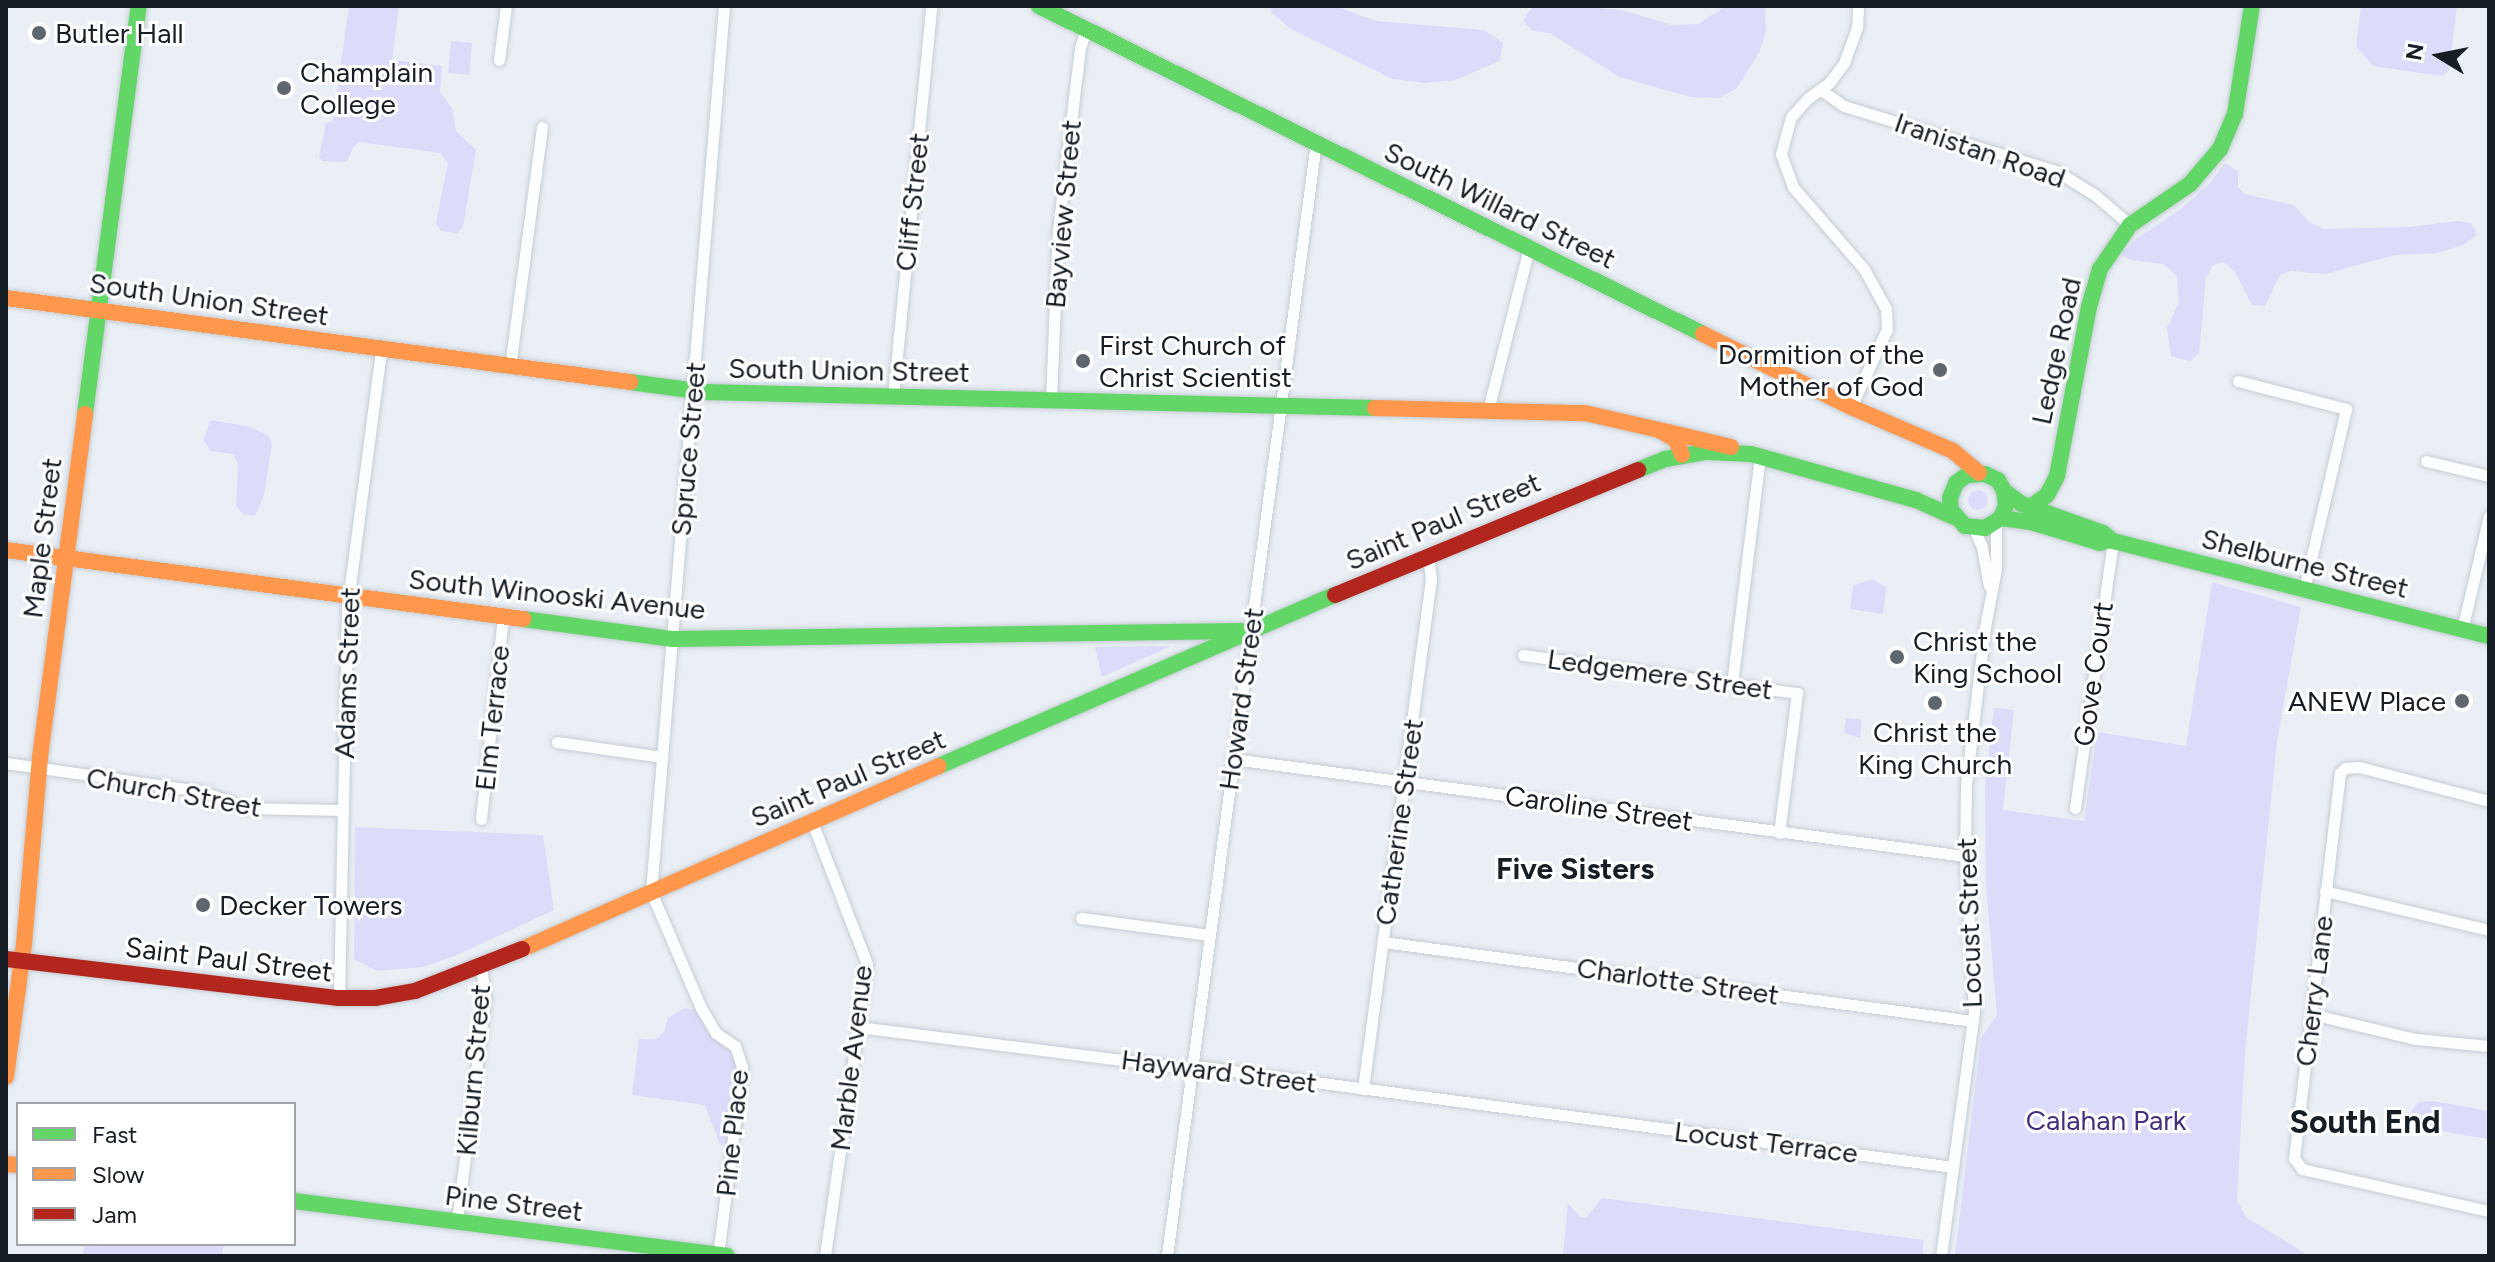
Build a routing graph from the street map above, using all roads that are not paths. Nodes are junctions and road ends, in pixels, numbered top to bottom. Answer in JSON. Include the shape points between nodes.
{"nodes":[{"id":1,"x":139,"y":6,"type":"edge"},
{"id":2,"x":506,"y":6,"type":"edge"},
{"id":3,"x":724,"y":6,"type":"edge"},
{"id":4,"x":931,"y":6,"type":"edge"},
{"id":5,"x":1039,"y":6,"type":"edge"},
{"id":6,"x":1858,"y":6,"type":"edge"},
{"id":7,"x":2252,"y":6,"type":"edge"},
{"id":8,"x":1086,"y":29,"type":"junction"},
{"id":9,"x":499,"y":60,"type":"dead end"},
{"id":10,"x":1821,"y":90,"type":"junction"},
{"id":11,"x":542,"y":127,"type":"dead end"},
{"id":12,"x":1316,"y":143,"type":"junction"},
{"id":13,"x":2130,"y":225,"type":"junction"},
{"id":14,"x":1529,"y":248,"type":"junction"},
{"id":15,"x":6,"y":298,"type":"edge"},
{"id":16,"x":98,"y":310,"type":"junction"},
{"id":17,"x":381,"y":349,"type":"junction"},
{"id":18,"x":510,"y":367,"type":"junction"},
{"id":19,"x":2238,"y":381,"type":"dead end"},
{"id":20,"x":693,"y":391,"type":"junction"},
{"id":21,"x":893,"y":397,"type":"junction"},
{"id":22,"x":1051,"y":401,"type":"junction"},
{"id":23,"x":1280,"y":406,"type":"junction"},
{"id":24,"x":1851,"y":407,"type":"junction"},
{"id":25,"x":1488,"y":410,"type":"junction"},
{"id":26,"x":1659,"y":430,"type":"junction"},
{"id":27,"x":1940,"y":448,"type":"junction"},
{"id":28,"x":1682,"y":455,"type":"junction"},
{"id":29,"x":1756,"y":456,"type":"junction"},
{"id":30,"x":2426,"y":461,"type":"dead end"},
{"id":31,"x":1979,"y":473,"type":"junction"},
{"id":32,"x":2057,"y":476,"type":"junction"},
{"id":33,"x":2489,"y":476,"type":"edge"},
{"id":34,"x":1954,"y":487,"type":"junction"},
{"id":35,"x":2004,"y":491,"type":"junction"},
{"id":36,"x":1916,"y":500,"type":"junction"},
{"id":37,"x":2030,"y":507,"type":"junction"},
{"id":38,"x":2489,"y":516,"type":"edge"},
{"id":39,"x":1954,"y":517,"type":"junction"},
{"id":40,"x":1999,"y":520,"type":"junction"},
{"id":41,"x":2052,"y":521,"type":"junction"},
{"id":42,"x":1974,"y":529,"type":"junction"},
{"id":43,"x":2111,"y":541,"type":"junction"},
{"id":44,"x":6,"y":550,"type":"edge"},
{"id":45,"x":1428,"y":555,"type":"junction"},
{"id":46,"x":65,"y":559,"type":"junction"},
{"id":47,"x":1990,"y":590,"type":"junction"},
{"id":48,"x":2304,"y":590,"type":"junction"},
{"id":49,"x":348,"y":596,"type":"junction"},
{"id":50,"x":503,"y":617,"type":"junction"},
{"id":51,"x":1250,"y":630,"type":"junction"},
{"id":52,"x":2462,"y":630,"type":"junction"},
{"id":53,"x":2489,"y":636,"type":"edge"},
{"id":54,"x":672,"y":639,"type":"junction"},
{"id":55,"x":1523,"y":655,"type":"dead end"},
{"id":56,"x":1732,"y":684,"type":"junction"},
{"id":57,"x":557,"y":742,"type":"dead end"},
{"id":58,"x":662,"y":757,"type":"junction"},
{"id":59,"x":1233,"y":759,"type":"junction"},
{"id":60,"x":6,"y":763,"type":"edge"},
{"id":61,"x":39,"y":768,"type":"junction"},
{"id":62,"x":1405,"y":782,"type":"junction"},
{"id":63,"x":2489,"y":801,"type":"edge"},
{"id":64,"x":2075,"y":808,"type":"dead end"},
{"id":65,"x":343,"y":810,"type":"junction"},
{"id":66,"x":481,"y":819,"type":"dead end"},
{"id":67,"x":812,"y":822,"type":"junction"},
{"id":68,"x":1779,"y":833,"type":"junction"},
{"id":69,"x":1965,"y":856,"type":"junction"},
{"id":70,"x":2325,"y":891,"type":"junction"},
{"id":71,"x":651,"y":892,"type":"junction"},
{"id":72,"x":1081,"y":918,"type":"dead end"},
{"id":73,"x":2489,"y":930,"type":"edge"},
{"id":74,"x":1210,"y":935,"type":"junction"},
{"id":75,"x":1383,"y":942,"type":"junction"},
{"id":76,"x":14,"y":960,"type":"edge"},
{"id":77,"x":481,"y":967,"type":"junction"},
{"id":78,"x":339,"y":998,"type":"junction"},
{"id":79,"x":2311,"y":1014,"type":"junction"},
{"id":80,"x":1973,"y":1021,"type":"junction"},
{"id":81,"x":858,"y":1027,"type":"junction"},
{"id":82,"x":2489,"y":1046,"type":"edge"},
{"id":83,"x":1192,"y":1067,"type":"junction"},
{"id":84,"x":6,"y":1077,"type":"edge"},
{"id":85,"x":1363,"y":1089,"type":"junction"},
{"id":86,"x":1579,"y":1118,"type":"joint"},
{"id":87,"x":1953,"y":1167,"type":"junction"},
{"id":88,"x":296,"y":1201,"type":"edge"},
{"id":89,"x":2489,"y":1211,"type":"edge"},
{"id":90,"x":457,"y":1221,"type":"junction"},
{"id":91,"x":722,"y":1255,"type":"edge"},
{"id":92,"x":825,"y":1256,"type":"edge"},
{"id":93,"x":1167,"y":1256,"type":"edge"},
{"id":94,"x":1941,"y":1256,"type":"edge"}],
"edges":[{"from":1,"to":16,"type":"main road","name":"Maple Street"},
{"from":2,"to":9,"type":"street"},
{"from":3,"to":20,"type":"street","name":"Spruce Street"},
{"from":4,"to":21,"type":"street","name":"Cliff Street"},
{"from":5,"to":8,"type":"main road","name":"South Willard Street"},
{"from":6,"to":10,"type":"street","via":[[1850,52]]},
{"from":7,"to":13,"type":"main road","name":"Ledge Road","via":[[2235,114],[2220,149],[2190,184]]},
{"from":8,"to":12,"type":"main road","name":"South Willard Street"},
{"from":8,"to":22,"type":"street","name":"Bayview Street","via":[[1058,230]]},
{"from":10,"to":13,"type":"street","name":"Iranistan Road","via":[[1844,106],[2058,172]]},
{"from":10,"to":24,"type":"street","via":[[1791,117],[1783,141],[1783,166],[1793,187],[1864,269],[1889,318]]},
{"from":11,"to":18,"type":"street"},
{"from":12,"to":14,"type":"main road","name":"South Willard Street"},
{"from":12,"to":23,"type":"street","name":"Howard Street"},
{"from":13,"to":32,"type":"main road","name":"Ledge Road","via":[[2106,256],[2095,282]]},
{"from":14,"to":24,"type":"main road","name":"South Willard Street"},
{"from":14,"to":25,"type":"street"},
{"from":15,"to":16,"type":"main road","name":"South Union Street"},
{"from":16,"to":17,"type":"main road","name":"South Union Street"},
{"from":16,"to":46,"type":"main road","name":"Maple Street"},
{"from":17,"to":18,"type":"main road","name":"South Union Street"},
{"from":17,"to":49,"type":"street","name":"Adams Street"},
{"from":18,"to":20,"type":"main road","name":"South Union Street"},
{"from":19,"to":48,"type":"street","via":[[2346,409]]},
{"from":20,"to":21,"type":"main road","name":"South Union Street"},
{"from":20,"to":54,"type":"street","name":"Spruce Street"},
{"from":21,"to":22,"type":"main road","name":"South Union Street"},
{"from":22,"to":23,"type":"main road","name":"South Union Street"},
{"from":23,"to":25,"type":"main road","name":"South Union Street"},
{"from":23,"to":51,"type":"street","name":"Howard Street"},
{"from":24,"to":27,"type":"main road","name":"South Willard Street"},
{"from":25,"to":26,"type":"main road","name":"South Union Street","via":[[1585,413]]},
{"from":26,"to":28,"type":"main road","via":[[1676,440]]},
{"from":26,"to":29,"type":"main road","name":"South Union Street"},
{"from":27,"to":31,"type":"main road","name":"South Willard Street","via":[[1960,455]]},
{"from":27,"to":34,"type":"main road","via":[[1950,463]]},
{"from":28,"to":29,"type":"main road"},
{"from":28,"to":45,"type":"main road","name":"Saint Paul Street"},
{"from":29,"to":36,"type":"main road"},
{"from":29,"to":56,"type":"street"},
{"from":30,"to":33,"type":"street"},
{"from":31,"to":34,"type":"main road","via":[[1967,475]]},
{"from":31,"to":35,"type":"main road","name":"Shelburne Street","via":[[1998,480]]},
{"from":32,"to":37,"type":"main road","name":"Ledge Road","via":[[2047,495]]},
{"from":32,"to":41,"type":"main road","name":"Ledge Road"},
{"from":34,"to":36,"type":"main road"},
{"from":34,"to":39,"type":"main road","via":[[1949,504]]},
{"from":35,"to":37,"type":"main road","name":"Shelburne Street"},
{"from":35,"to":40,"type":"main road","via":[[2006,505]]},
{"from":36,"to":39,"type":"main road"},
{"from":37,"to":41,"type":"main road","name":"Shelburne Street"},
{"from":38,"to":52,"type":"street"},
{"from":39,"to":42,"type":"main road"},
{"from":40,"to":41,"type":"main road","name":"Shelburne Street"},
{"from":40,"to":42,"type":"main road","name":"Shelburne Street"},
{"from":40,"to":47,"type":"street","name":"Locust Street"},
{"from":41,"to":43,"type":"main road","name":"Shelburne Street","via":[[2103,533]]},
{"from":42,"to":47,"type":"street","name":"Locust Street"},
{"from":43,"to":48,"type":"main road","name":"Shelburne Street"},
{"from":43,"to":64,"type":"street","name":"Gove Court"},
{"from":44,"to":46,"type":"main road","name":"South Winooski Avenue"},
{"from":45,"to":51,"type":"main road","name":"Saint Paul Street"},
{"from":45,"to":62,"type":"street","name":"Catherine Street","via":[[1431,579]]},
{"from":46,"to":49,"type":"main road","name":"South Winooski Avenue"},
{"from":46,"to":61,"type":"main road","name":"Maple Street"},
{"from":47,"to":69,"type":"street","name":"Locust Street","via":[[1966,784]]},
{"from":48,"to":52,"type":"main road","name":"Shelburne Street"},
{"from":49,"to":50,"type":"main road","name":"South Winooski Avenue"},
{"from":49,"to":65,"type":"street","name":"Adams Street"},
{"from":50,"to":54,"type":"main road","name":"South Winooski Avenue"},
{"from":50,"to":66,"type":"street","name":"Elm Terrace"},
{"from":51,"to":54,"type":"main road","name":"South Winooski Avenue"},
{"from":51,"to":59,"type":"street","name":"Howard Street"},
{"from":51,"to":67,"type":"main road","name":"Saint Paul Street"},
{"from":52,"to":53,"type":"main road","name":"Shelburne Street"},
{"from":54,"to":58,"type":"street","name":"Spruce Street"},
{"from":55,"to":56,"type":"street","name":"Ledgemere Street"},
{"from":56,"to":68,"type":"street","name":"Ledgemere Street","via":[[1797,693]]},
{"from":57,"to":58,"type":"street"},
{"from":58,"to":71,"type":"street","name":"Spruce Street"},
{"from":59,"to":62,"type":"street","name":"Caroline Street"},
{"from":59,"to":74,"type":"street","name":"Howard Street"},
{"from":60,"to":61,"type":"street","name":"Church Street"},
{"from":61,"to":65,"type":"street","name":"Church Street","via":[[201,791],[246,808]]},
{"from":61,"to":76,"type":"main road","name":"Maple Street"},
{"from":62,"to":68,"type":"street","name":"Caroline Street"},
{"from":62,"to":75,"type":"street","name":"Catherine Street"},
{"from":63,"to":70,"type":"street","name":"Cherry Lane","via":[[2349,767],[2343,770]]},
{"from":65,"to":78,"type":"street","name":"Adams Street"},
{"from":67,"to":71,"type":"main road","name":"Saint Paul Street"},
{"from":67,"to":81,"type":"street","name":"Marble Avenue","via":[[866,955]]},
{"from":68,"to":69,"type":"street","name":"Caroline Street"},
{"from":69,"to":80,"type":"street","name":"Locust Street"},
{"from":70,"to":73,"type":"street"},
{"from":70,"to":79,"type":"street","name":"Cherry Lane"},
{"from":71,"to":77,"type":"main road","name":"Saint Paul Street"},
{"from":71,"to":91,"type":"street","name":"Pine Place","via":[[701,1008],[716,1033],[735,1046],[742,1067]]},
{"from":72,"to":74,"type":"street"},
{"from":74,"to":83,"type":"street","name":"Howard Street"},
{"from":75,"to":80,"type":"street","name":"Charlotte Street"},
{"from":75,"to":85,"type":"street","name":"Catherine Street"},
{"from":76,"to":78,"type":"main road","name":"Saint Paul Street"},
{"from":76,"to":84,"type":"main road","name":"Maple Street"},
{"from":77,"to":78,"type":"main road","name":"Saint Paul Street","via":[[415,991]]},
{"from":77,"to":90,"type":"street","name":"Kilburn Street","via":[[485,998]]},
{"from":79,"to":82,"type":"street","via":[[2416,1039]]},
{"from":79,"to":89,"type":"street","name":"Cherry Lane","via":[[2297,1165]]},
{"from":80,"to":87,"type":"street","name":"Locust Street"},
{"from":81,"to":83,"type":"street","name":"Hayward Street"},
{"from":81,"to":92,"type":"street","name":"Marble Avenue"},
{"from":83,"to":85,"type":"street","name":"Hayward Street"},
{"from":83,"to":93,"type":"street","name":"Howard Street"},
{"from":85,"to":86,"type":"street","name":"Hayward Street"},
{"from":86,"to":87,"type":"street","name":"Locust Terrace"},
{"from":87,"to":94,"type":"street","name":"Locust Street"},
{"from":88,"to":90,"type":"main road","name":"Pine Street"},
{"from":90,"to":91,"type":"main road","name":"Pine Street"}]}
